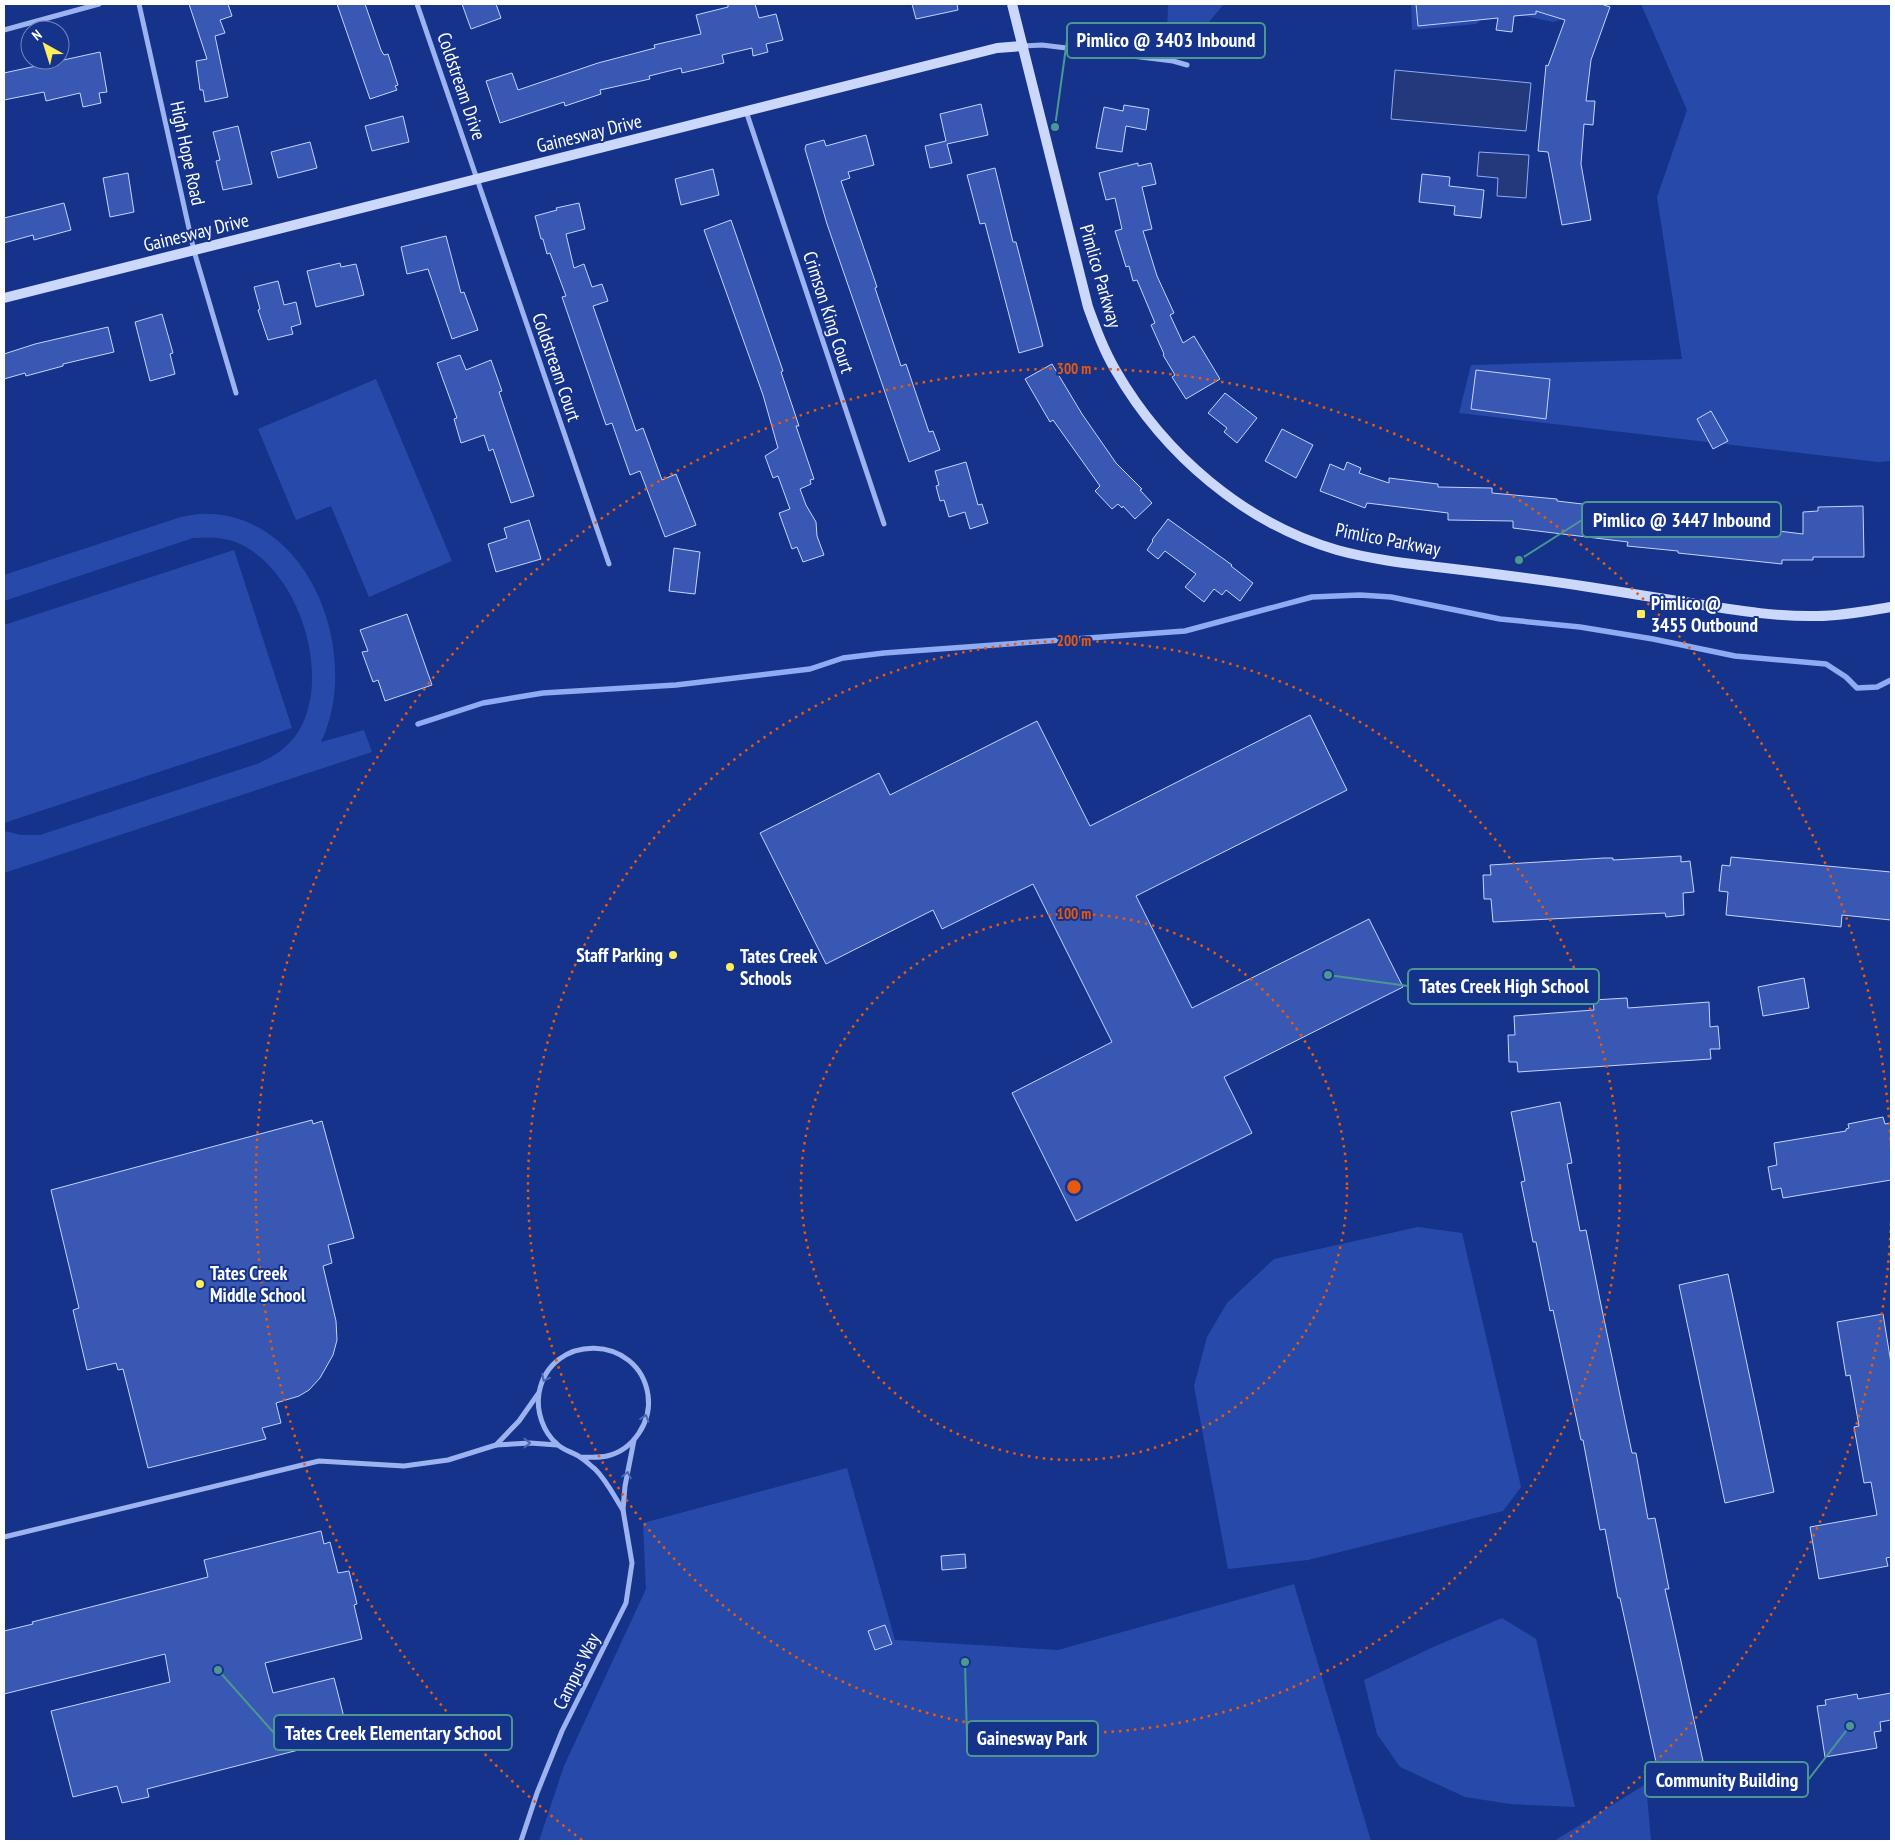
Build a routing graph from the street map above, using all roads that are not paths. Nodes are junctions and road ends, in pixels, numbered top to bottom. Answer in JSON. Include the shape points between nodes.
{"nodes":[{"id":1,"x":98,"y":4,"type":"edge"},
{"id":2,"x":139,"y":4,"type":"edge"},
{"id":3,"x":417,"y":4,"type":"edge"},
{"id":4,"x":1012,"y":4,"type":"edge"},
{"id":5,"x":4,"y":30,"type":"edge"},
{"id":6,"x":1023,"y":46,"type":"junction"},
{"id":7,"x":1187,"y":65,"type":"dead end"},
{"id":8,"x":746,"y":110,"type":"junction"},
{"id":9,"x":478,"y":179,"type":"junction"},
{"id":10,"x":194,"y":251,"type":"junction"},
{"id":11,"x":4,"y":298,"type":"edge"},
{"id":12,"x":236,"y":393,"type":"dead end"},
{"id":13,"x":884,"y":524,"type":"dead end"},
{"id":14,"x":609,"y":564,"type":"dead end"},
{"id":15,"x":1891,"y":607,"type":"edge"},
{"id":16,"x":539,"y":1394,"type":"junction"},
{"id":17,"x":634,"y":1440,"type":"junction"},
{"id":18,"x":496,"y":1445,"type":"junction"},
{"id":19,"x":557,"y":1445,"type":"junction"},
{"id":20,"x":580,"y":1457,"type":"junction"},
{"id":21,"x":623,"y":1510,"type":"junction"},
{"id":22,"x":4,"y":1537,"type":"edge"},
{"id":23,"x":521,"y":1841,"type":"edge"}],
"edges":[{"from":1,"to":5,"type":"street"},
{"from":2,"to":10,"type":"street","name":"High Hope Road"},
{"from":3,"to":9,"type":"street","name":"Coldstream Drive"},
{"from":4,"to":6,"type":"street","name":"Pimlico Parkway"},
{"from":6,"to":7,"type":"street","name":"Gainesway Drive","via":[[1042,45]]},
{"from":6,"to":8,"type":"street","name":"Gainesway Drive","via":[[997,48]]},
{"from":6,"to":15,"type":"street","name":"Pimlico Parkway","via":[[1088,307],[1100,338],[1115,370],[1161,436],[1223,492],[1277,526],[1306,539],[1378,559],[1523,577],[1757,613],[1818,616]]},
{"from":8,"to":9,"type":"street","name":"Gainesway Drive"},
{"from":8,"to":13,"type":"street","name":"Crimson King Court"},
{"from":9,"to":10,"type":"street","name":"Gainesway Drive"},
{"from":9,"to":14,"type":"street","name":"Coldstream Court"},
{"from":10,"to":11,"type":"street","name":"Gainesway Drive"},
{"from":10,"to":12,"type":"street","name":"High Hope Road"},
{"from":17,"to":16,"type":"street","one_way":true,"via":[[648,1410],[646,1385],[640,1372],[617,1353],[602,1348],[573,1351],[550,1368]]},
{"from":16,"to":18,"type":"street"},
{"from":16,"to":19,"type":"street","via":[[539,1412],[545,1430]]},
{"from":17,"to":20,"type":"street","via":[[609,1456]]},
{"from":21,"to":17,"type":"street","name":"Campus Way","one_way":true},
{"from":18,"to":19,"type":"street","one_way":true},
{"from":18,"to":22,"type":"street","via":[[448,1460],[404,1466],[319,1461]]},
{"from":19,"to":20,"type":"street"},
{"from":20,"to":21,"type":"street","name":"Campus Way","via":[[604,1480]]},
{"from":21,"to":23,"type":"street","name":"Campus Way","via":[[632,1563],[626,1603],[562,1731]]}]}
